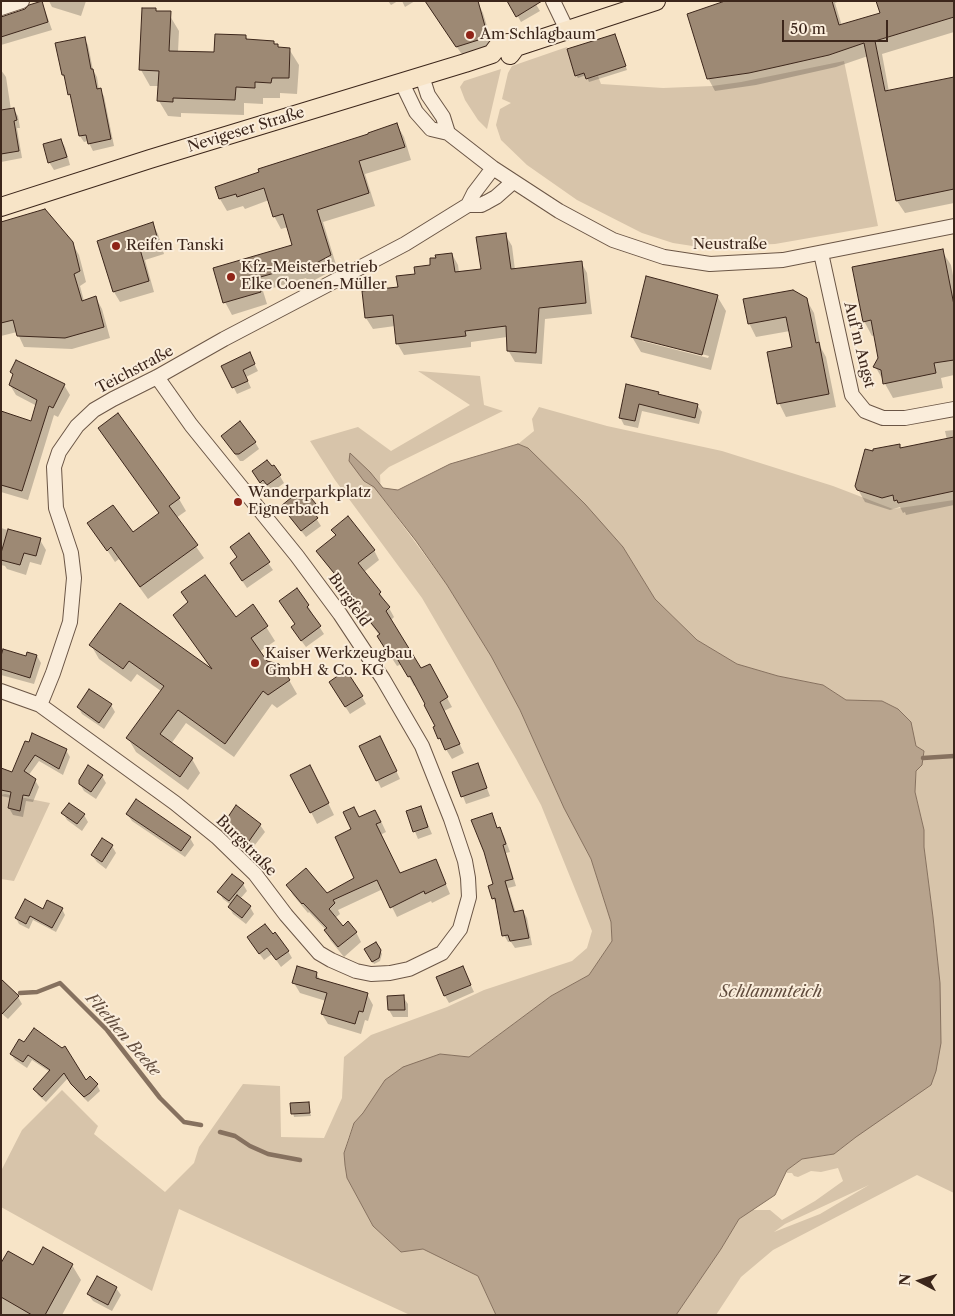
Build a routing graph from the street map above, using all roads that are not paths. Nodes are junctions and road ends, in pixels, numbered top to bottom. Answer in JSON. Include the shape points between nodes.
{"nodes":[{"id":1,"x":22,"y":1,"type":"edge"},
{"id":2,"x":553,"y":1,"type":"edge"},
{"id":3,"x":656,"y":1,"type":"edge"},
{"id":4,"x":1,"y":8,"type":"edge"},
{"id":5,"x":567,"y":30,"type":"junction"},
{"id":6,"x":422,"y":76,"type":"junction"},
{"id":7,"x":402,"y":82,"type":"junction"},
{"id":8,"x":448,"y":133,"type":"junction"},
{"id":9,"x":493,"y":168,"type":"junction"},
{"id":10,"x":513,"y":182,"type":"junction"},
{"id":11,"x":468,"y":205,"type":"junction"},
{"id":12,"x":1,"y":206,"type":"edge"},
{"id":13,"x":954,"y":226,"type":"edge"},
{"id":14,"x":822,"y":253,"type":"junction"},
{"id":15,"x":157,"y":377,"type":"junction"},
{"id":16,"x":954,"y":409,"type":"edge"},
{"id":17,"x":1,"y":691,"type":"edge"},
{"id":18,"x":40,"y":705,"type":"junction"},
{"id":19,"x":460,"y":929,"type":"joint"}],
"edges":[{"from":1,"to":4,"type":"street"},
{"from":2,"to":5,"type":"street"},
{"from":3,"to":5,"type":"main road","name":"Nevigeser Straße"},
{"from":5,"to":6,"type":"main road","name":"Nevigeser Straße","via":[[516,47],[510,56],[502,58],[492,54]]},
{"from":6,"to":7,"type":"main road","name":"Nevigeser Straße"},
{"from":6,"to":8,"type":"street","name":"Neustraße"},
{"from":7,"to":8,"type":"street","name":"Neustraße","via":[[416,112],[431,129]]},
{"from":7,"to":12,"type":"main road","name":"Nevigeser Straße"},
{"from":8,"to":9,"type":"street","name":"Neustraße"},
{"from":9,"to":10,"type":"street","name":"Neustraße"},
{"from":9,"to":11,"type":"street","name":"Teichstraße"},
{"from":10,"to":11,"type":"street","name":"Teichstraße","via":[[487,202]]},
{"from":10,"to":14,"type":"street","name":"Neustraße","via":[[613,240],[664,257],[710,264],[783,260]]},
{"from":11,"to":15,"type":"street","name":"Teichstraße","via":[[404,244]]},
{"from":13,"to":14,"type":"street","name":"Neustraße"},
{"from":14,"to":16,"type":"street","name":"Auf'm Angst","via":[[852,395],[865,411],[883,418],[905,418]]},
{"from":15,"to":18,"type":"street","name":"Teichstraße","via":[[94,410],[77,426],[59,452],[54,467],[56,508],[71,554],[74,578],[70,622]]},
{"from":15,"to":19,"type":"street","name":"Burgfeld","via":[[191,426],[298,556],[340,614],[422,746],[465,860],[469,898]]},
{"from":17,"to":18,"type":"street","name":"Burgstraße"},
{"from":18,"to":19,"type":"street","name":"Burgstraße","via":[[217,837],[255,874],[319,954],[356,971],[390,973],[409,969],[442,953]]}]}
